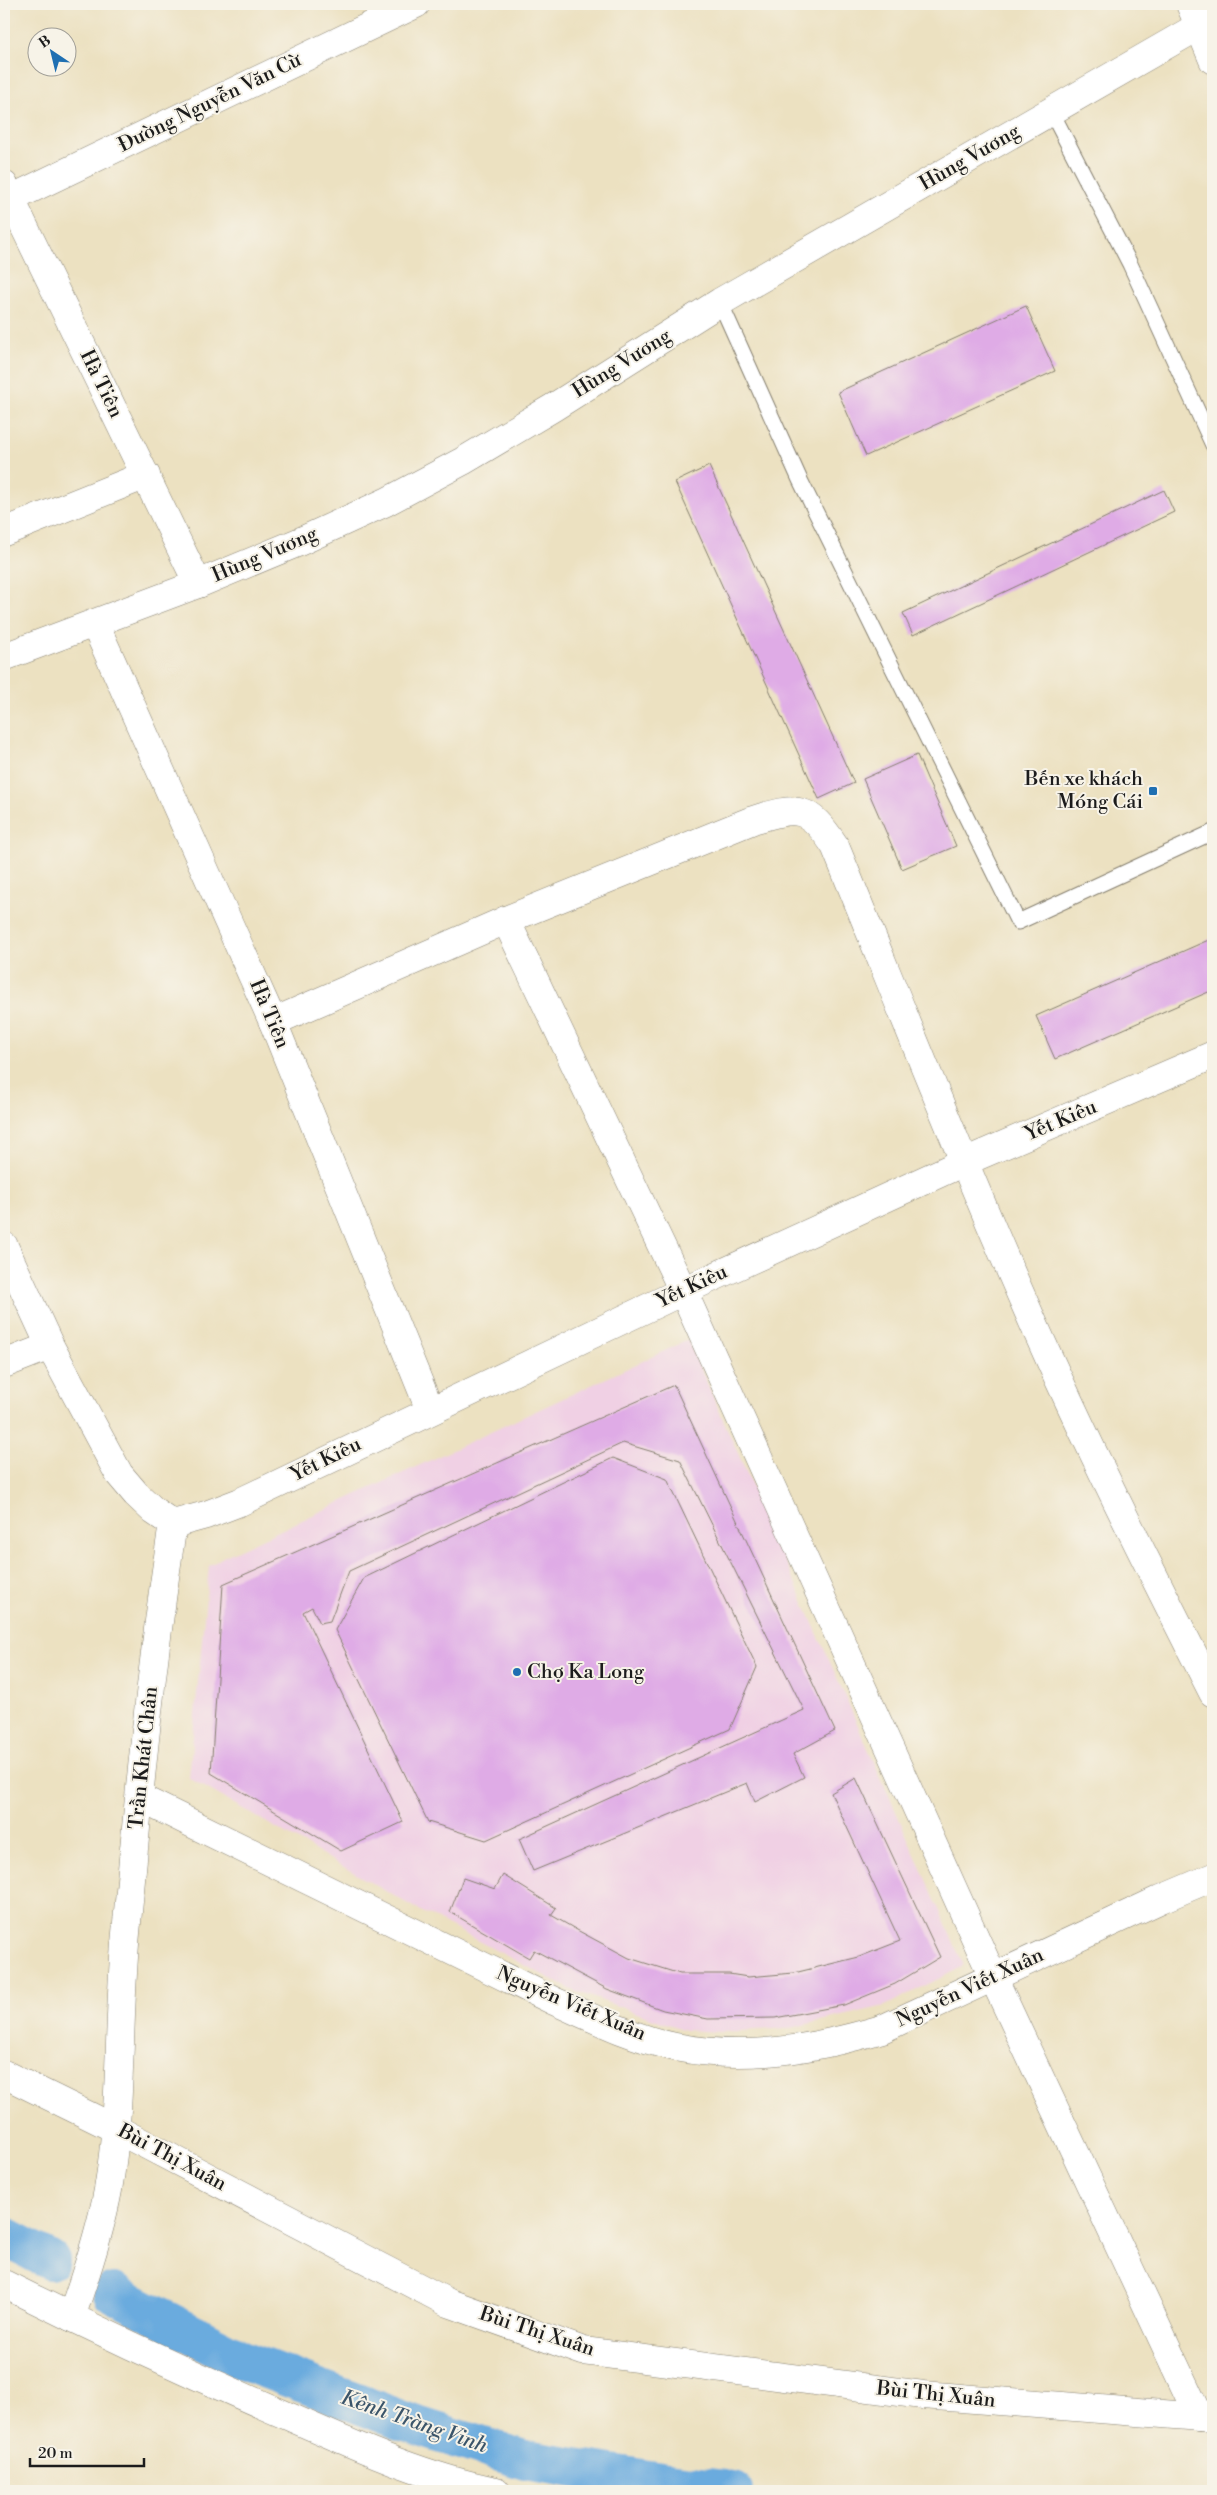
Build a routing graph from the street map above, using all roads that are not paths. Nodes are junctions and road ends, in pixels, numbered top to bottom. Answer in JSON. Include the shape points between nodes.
{"nodes":[{"id":1,"x":416,"y":4,"type":"edge"},
{"id":2,"x":1200,"y":16,"type":"edge"},
{"id":3,"x":1213,"y":60,"type":"edge"},
{"id":4,"x":1051,"y":111,"type":"junction"},
{"id":5,"x":6,"y":195,"type":"edge"},
{"id":6,"x":720,"y":302,"type":"junction"},
{"id":7,"x":1213,"y":445,"type":"edge"},
{"id":8,"x":146,"y":475,"type":"junction"},
{"id":9,"x":4,"y":532,"type":"edge"},
{"id":10,"x":198,"y":584,"type":"junction"},
{"id":11,"x":96,"y":624,"type":"junction"},
{"id":12,"x":4,"y":657,"type":"edge"},
{"id":13,"x":1213,"y":832,"type":"edge"},
{"id":14,"x":506,"y":920,"type":"junction"},
{"id":15,"x":273,"y":1022,"type":"junction"},
{"id":16,"x":1213,"y":1056,"type":"edge"},
{"id":17,"x":964,"y":1162,"type":"junction"},
{"id":18,"x":4,"y":1246,"type":"edge"},
{"id":19,"x":683,"y":1291,"type":"junction"},
{"id":20,"x":50,"y":1346,"type":"junction"},
{"id":21,"x":4,"y":1364,"type":"edge"},
{"id":22,"x":430,"y":1410,"type":"junction"},
{"id":23,"x":174,"y":1524,"type":"junction"},
{"id":24,"x":1213,"y":1693,"type":"edge"},
{"id":25,"x":140,"y":1798,"type":"junction"},
{"id":26,"x":1213,"y":1878,"type":"edge"},
{"id":27,"x":993,"y":1978,"type":"junction"},
{"id":28,"x":4,"y":2074,"type":"edge"},
{"id":29,"x":114,"y":2128,"type":"junction"},
{"id":30,"x":4,"y":2284,"type":"edge"},
{"id":31,"x":71,"y":2318,"type":"junction"},
{"id":32,"x":1206,"y":2418,"type":"edge"},
{"id":33,"x":496,"y":2491,"type":"edge"}],
"edges":[{"from":1,"to":5,"type":"street","name":"Đường Nguyễn Văn Cừ"},
{"from":2,"to":3,"type":"street"},
{"from":2,"to":4,"type":"street","name":"Hùng Vương"},
{"from":4,"to":6,"type":"street","name":"Hùng Vương"},
{"from":4,"to":7,"type":"lane","via":[[1130,264]]},
{"from":5,"to":8,"type":"street","name":"Hà Tiên"},
{"from":6,"to":10,"type":"street","name":"Hùng Vương","via":[[554,408],[463,461],[386,502]]},
{"from":6,"to":13,"type":"lane","via":[[800,480],[1018,922]]},
{"from":8,"to":9,"type":"street"},
{"from":8,"to":10,"type":"street","name":"Hà Tiên"},
{"from":10,"to":11,"type":"street","name":"Hùng Vương"},
{"from":11,"to":12,"type":"street","name":"Hùng Vương"},
{"from":11,"to":15,"type":"street","name":"Hà Tiên"},
{"from":14,"to":15,"type":"street"},
{"from":14,"to":17,"type":"street","via":[[753,820],[784,810],[804,812],[820,824],[835,846]]},
{"from":14,"to":19,"type":"street"},
{"from":15,"to":22,"type":"street","name":"Hà Tiên"},
{"from":16,"to":17,"type":"street","name":"Yết Kiêu"},
{"from":17,"to":19,"type":"street","name":"Yết Kiêu"},
{"from":17,"to":24,"type":"street","via":[[1029,1313],[1104,1473]]},
{"from":18,"to":20,"type":"street"},
{"from":19,"to":22,"type":"street","name":"Yết Kiêu"},
{"from":19,"to":27,"type":"street"},
{"from":20,"to":21,"type":"street"},
{"from":20,"to":23,"type":"street","via":[[120,1474],[142,1500]]},
{"from":22,"to":23,"type":"street","name":"Yết Kiêu","via":[[240,1502],[206,1516]]},
{"from":23,"to":25,"type":"street","name":"Trần Khát Chân","via":[[158,1622]]},
{"from":25,"to":27,"type":"street","name":"Nguyễn Viết Xuân","via":[[554,2001],[616,2028],[674,2046],[724,2054],[771,2053],[835,2043],[882,2029]]},
{"from":25,"to":29,"type":"street","name":"Trần Khát Chân","via":[[125,1946]]},
{"from":26,"to":27,"type":"street","name":"Nguyễn Viết Xuân"},
{"from":27,"to":32,"type":"street"},
{"from":28,"to":29,"type":"street","name":"Bùi Thị Xuân"},
{"from":29,"to":31,"type":"street","name":"Trần Khát Chân","via":[[104,2208]]},
{"from":29,"to":32,"type":"street","name":"Bùi Thị Xuân","via":[[449,2303],[584,2351],[924,2396]]},
{"from":30,"to":31,"type":"street"},
{"from":31,"to":33,"type":"street","via":[[332,2436],[456,2483]]}]}
